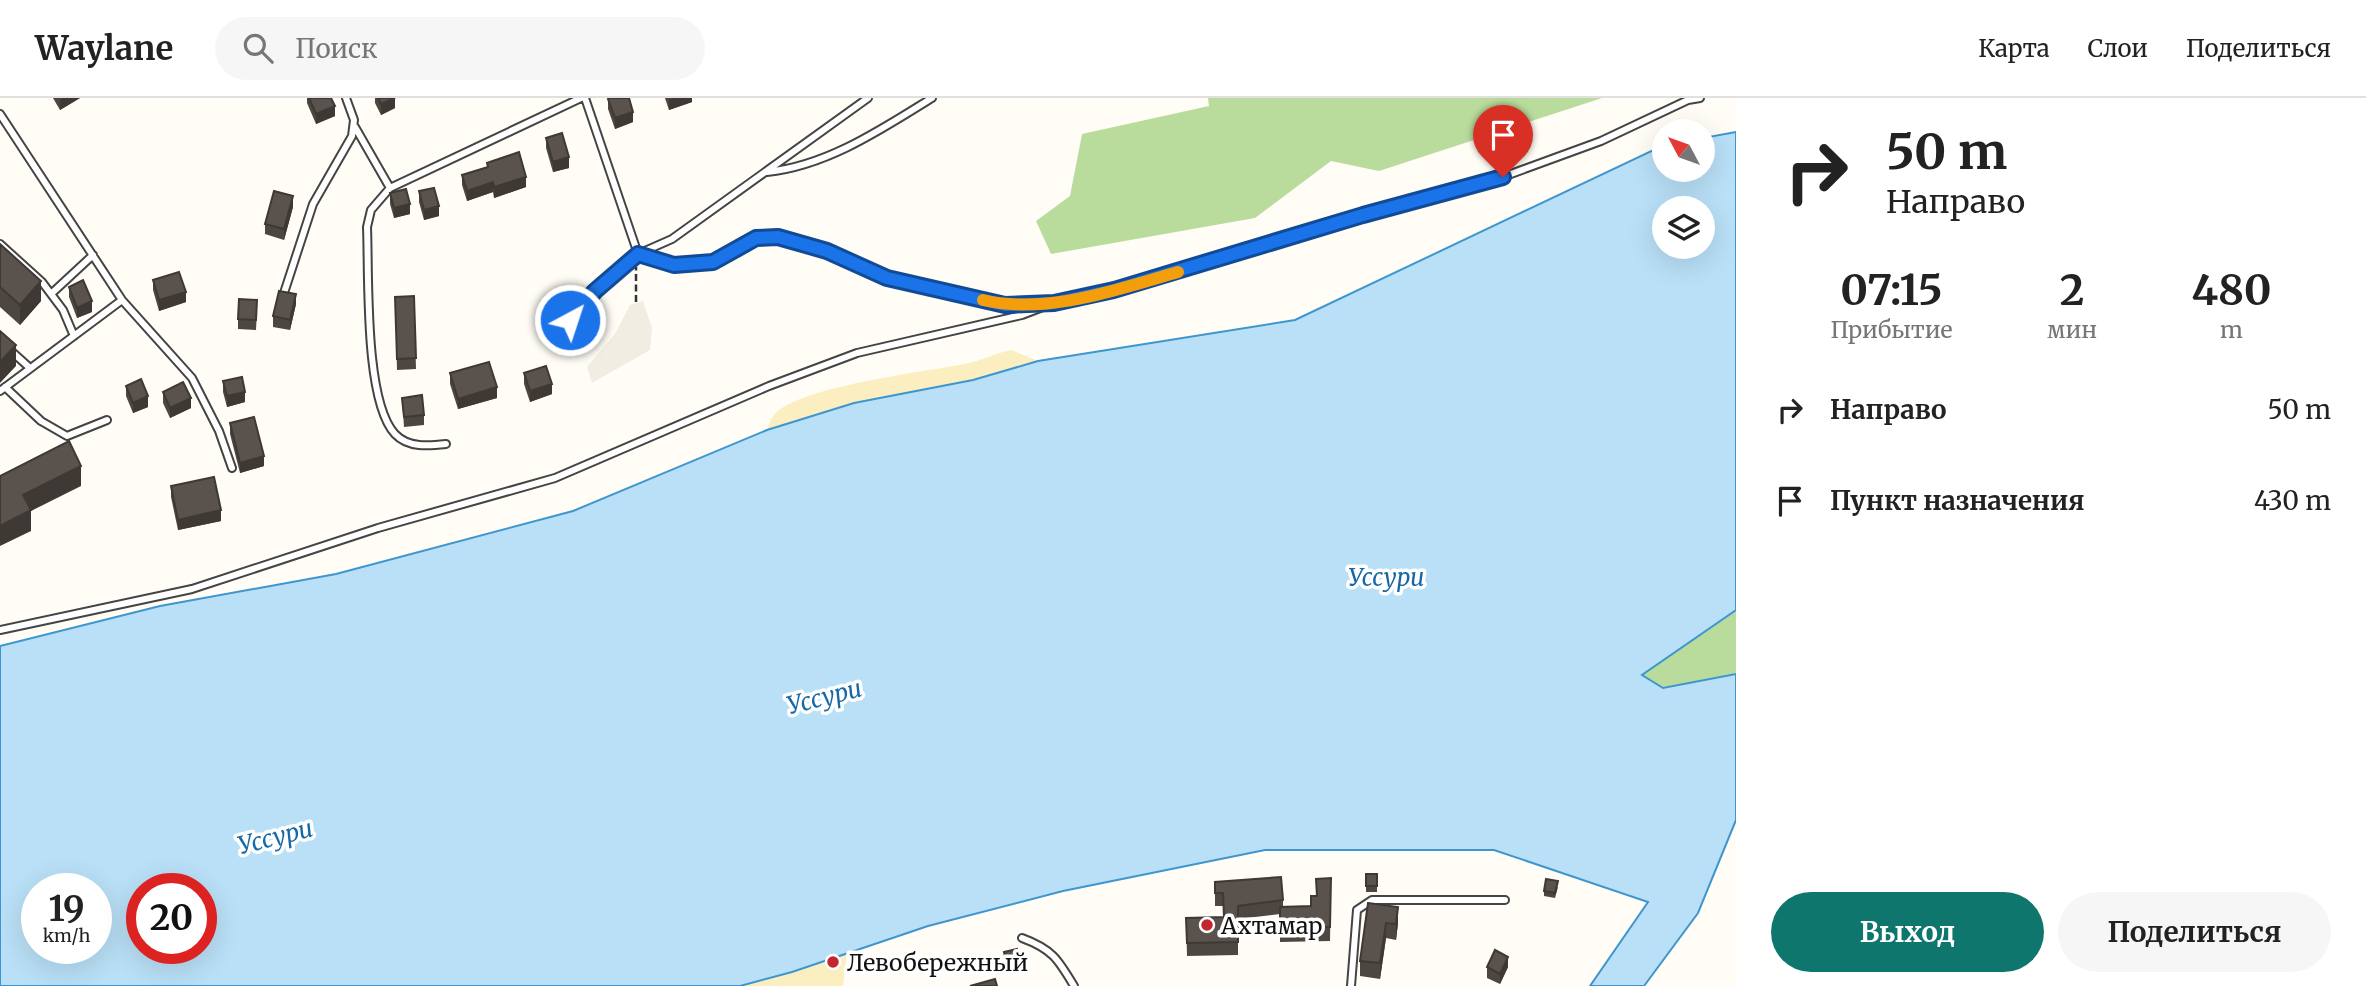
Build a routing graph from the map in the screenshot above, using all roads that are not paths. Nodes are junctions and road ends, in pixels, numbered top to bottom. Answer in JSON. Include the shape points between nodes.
{"nodes":[{"id":1,"x":346,"y":98,"type":"edge"},
{"id":2,"x":583,"y":98,"type":"edge"},
{"id":3,"x":868,"y":98,"type":"edge"},
{"id":4,"x":932,"y":98,"type":"edge"},
{"id":5,"x":1700,"y":98,"type":"edge"},
{"id":6,"x":0,"y":114,"type":"edge"},
{"id":7,"x":355,"y":127,"type":"junction"},
{"id":8,"x":765,"y":172,"type":"junction"},
{"id":9,"x":390,"y":188,"type":"junction"},
{"id":10,"x":0,"y":244,"type":"edge"},
{"id":11,"x":638,"y":254,"type":"junction"},
{"id":12,"x":93,"y":255,"type":"junction"},
{"id":13,"x":51,"y":294,"type":"junction"},
{"id":14,"x":283,"y":296,"type":"edge"},
{"id":15,"x":122,"y":300,"type":"junction"},
{"id":16,"x":1054,"y":303,"type":"junction"},
{"id":17,"x":558,"y":334,"type":"dead end"},
{"id":18,"x":74,"y":336,"type":"junction"},
{"id":19,"x":0,"y":341,"type":"edge"},
{"id":20,"x":30,"y":368,"type":"junction"},
{"id":21,"x":2,"y":389,"type":"edge"},
{"id":22,"x":107,"y":420,"type":"dead end"},
{"id":23,"x":446,"y":444,"type":"dead end"},
{"id":24,"x":232,"y":468,"type":"dead end"},
{"id":25,"x":0,"y":630,"type":"edge"},
{"id":26,"x":1505,"y":900,"type":"dead end"},
{"id":27,"x":1022,"y":938,"type":"dead end"},
{"id":28,"x":1074,"y":986,"type":"edge"},
{"id":29,"x":1351,"y":986,"type":"edge"}],
"edges":[{"from":1,"to":7,"type":"lane"},
{"from":2,"to":9,"type":"lane"},
{"from":2,"to":11,"type":"lane"},
{"from":3,"to":8,"type":"lane"},
{"from":4,"to":8,"type":"lane","via":[[836,153],[791,169]]},
{"from":5,"to":16,"type":"lane","via":[[1478,186]]},
{"from":6,"to":12,"type":"lane"},
{"from":7,"to":9,"type":"lane"},
{"from":7,"to":14,"type":"lane","via":[[313,204]]},
{"from":8,"to":11,"type":"lane","via":[[672,239]]},
{"from":9,"to":23,"type":"lane","via":[[371,210],[367,227],[374,376],[384,417],[395,434],[419,446]]},
{"from":10,"to":13,"type":"lane"},
{"from":11,"to":16,"type":"lane","via":[[674,265],[713,262],[756,238],[778,237],[827,251],[887,278],[1005,305]]},
{"from":11,"to":17,"type":"lane","via":[[595,291]]},
{"from":12,"to":13,"type":"lane"},
{"from":12,"to":15,"type":"lane"},
{"from":13,"to":18,"type":"lane"},
{"from":15,"to":18,"type":"lane"},
{"from":15,"to":24,"type":"lane","via":[[192,378]]},
{"from":16,"to":25,"type":"lane","via":[[1023,315],[857,353],[555,478],[379,528],[192,589]]},
{"from":18,"to":20,"type":"lane"},
{"from":19,"to":20,"type":"lane"},
{"from":20,"to":21,"type":"lane"},
{"from":21,"to":22,"type":"lane","via":[[66,436]]},
{"from":26,"to":29,"type":"lane","via":[[1372,900],[1357,910]]},
{"from":27,"to":28,"type":"lane","via":[[1058,957]]}]}
